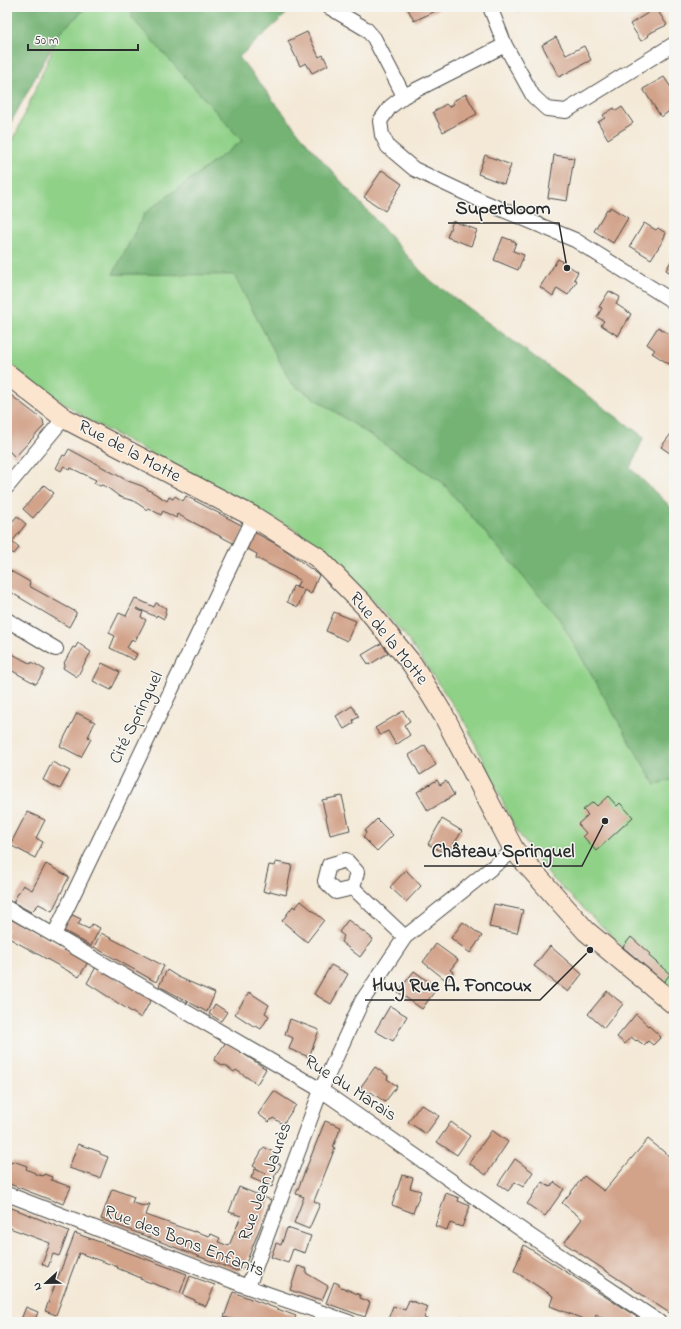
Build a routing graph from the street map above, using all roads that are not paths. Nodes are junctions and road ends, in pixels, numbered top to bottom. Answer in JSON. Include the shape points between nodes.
{"nodes":[{"id":1,"x":329,"y":7,"type":"edge"},
{"id":2,"x":490,"y":7,"type":"edge"},
{"id":3,"x":674,"y":44,"type":"edge"},
{"id":4,"x":505,"y":45,"type":"junction"},
{"id":5,"x":404,"y":96,"type":"junction"},
{"id":6,"x":674,"y":302,"type":"edge"},
{"id":7,"x":7,"y":374,"type":"edge"},
{"id":8,"x":64,"y":418,"type":"junction"},
{"id":9,"x":7,"y":487,"type":"edge"},
{"id":10,"x":254,"y":517,"type":"junction"},
{"id":11,"x":7,"y":620,"type":"edge"},
{"id":12,"x":56,"y":649,"type":"dead end"},
{"id":13,"x":514,"y":850,"type":"junction"},
{"id":14,"x":353,"y":888,"type":"dead end"},
{"id":15,"x":7,"y":908,"type":"edge"},
{"id":16,"x":54,"y":935,"type":"junction"},
{"id":17,"x":405,"y":937,"type":"junction"},
{"id":18,"x":674,"y":1004,"type":"edge"},
{"id":19,"x":321,"y":1090,"type":"junction"},
{"id":20,"x":7,"y":1194,"type":"edge"},
{"id":21,"x":248,"y":1286,"type":"junction"},
{"id":22,"x":349,"y":1322,"type":"edge"},
{"id":23,"x":659,"y":1322,"type":"edge"}],
"edges":[{"from":1,"to":5,"type":"street","via":[[366,29],[374,38]]},
{"from":2,"to":4,"type":"street"},
{"from":3,"to":4,"type":"street","via":[[566,111],[547,109],[533,96]]},
{"from":4,"to":5,"type":"street"},
{"from":5,"to":6,"type":"street","via":[[390,106],[380,121],[382,135],[388,147],[414,169],[575,240]]},
{"from":7,"to":8,"type":"street","name":"Rue de la Motte"},
{"from":8,"to":9,"type":"street"},
{"from":8,"to":10,"type":"street","name":"Rue de la Motte"},
{"from":10,"to":13,"type":"street","name":"Rue de la Motte","via":[[317,557],[364,606],[412,664],[444,716]]},
{"from":10,"to":16,"type":"street","name":"Cité Springuel"},
{"from":11,"to":12,"type":"street"},
{"from":13,"to":17,"type":"street","name":"Rue Jean Jaurès"},
{"from":13,"to":18,"type":"street","name":"Rue de la Motte","via":[[586,931]]},
{"from":14,"to":17,"type":"street"},
{"from":15,"to":16,"type":"street","name":"Rue du Marais"},
{"from":16,"to":19,"type":"street","name":"Rue du Marais"},
{"from":17,"to":19,"type":"street","name":"Rue Jean Jaurès","via":[[362,1001]]},
{"from":19,"to":21,"type":"street","name":"Rue Jean Jaurès"},
{"from":19,"to":23,"type":"street","name":"Rue du Marais"},
{"from":20,"to":21,"type":"street","name":"Rue des Bons Enfants"},
{"from":21,"to":22,"type":"street","name":"Rue des Bons Enfants"}]}
